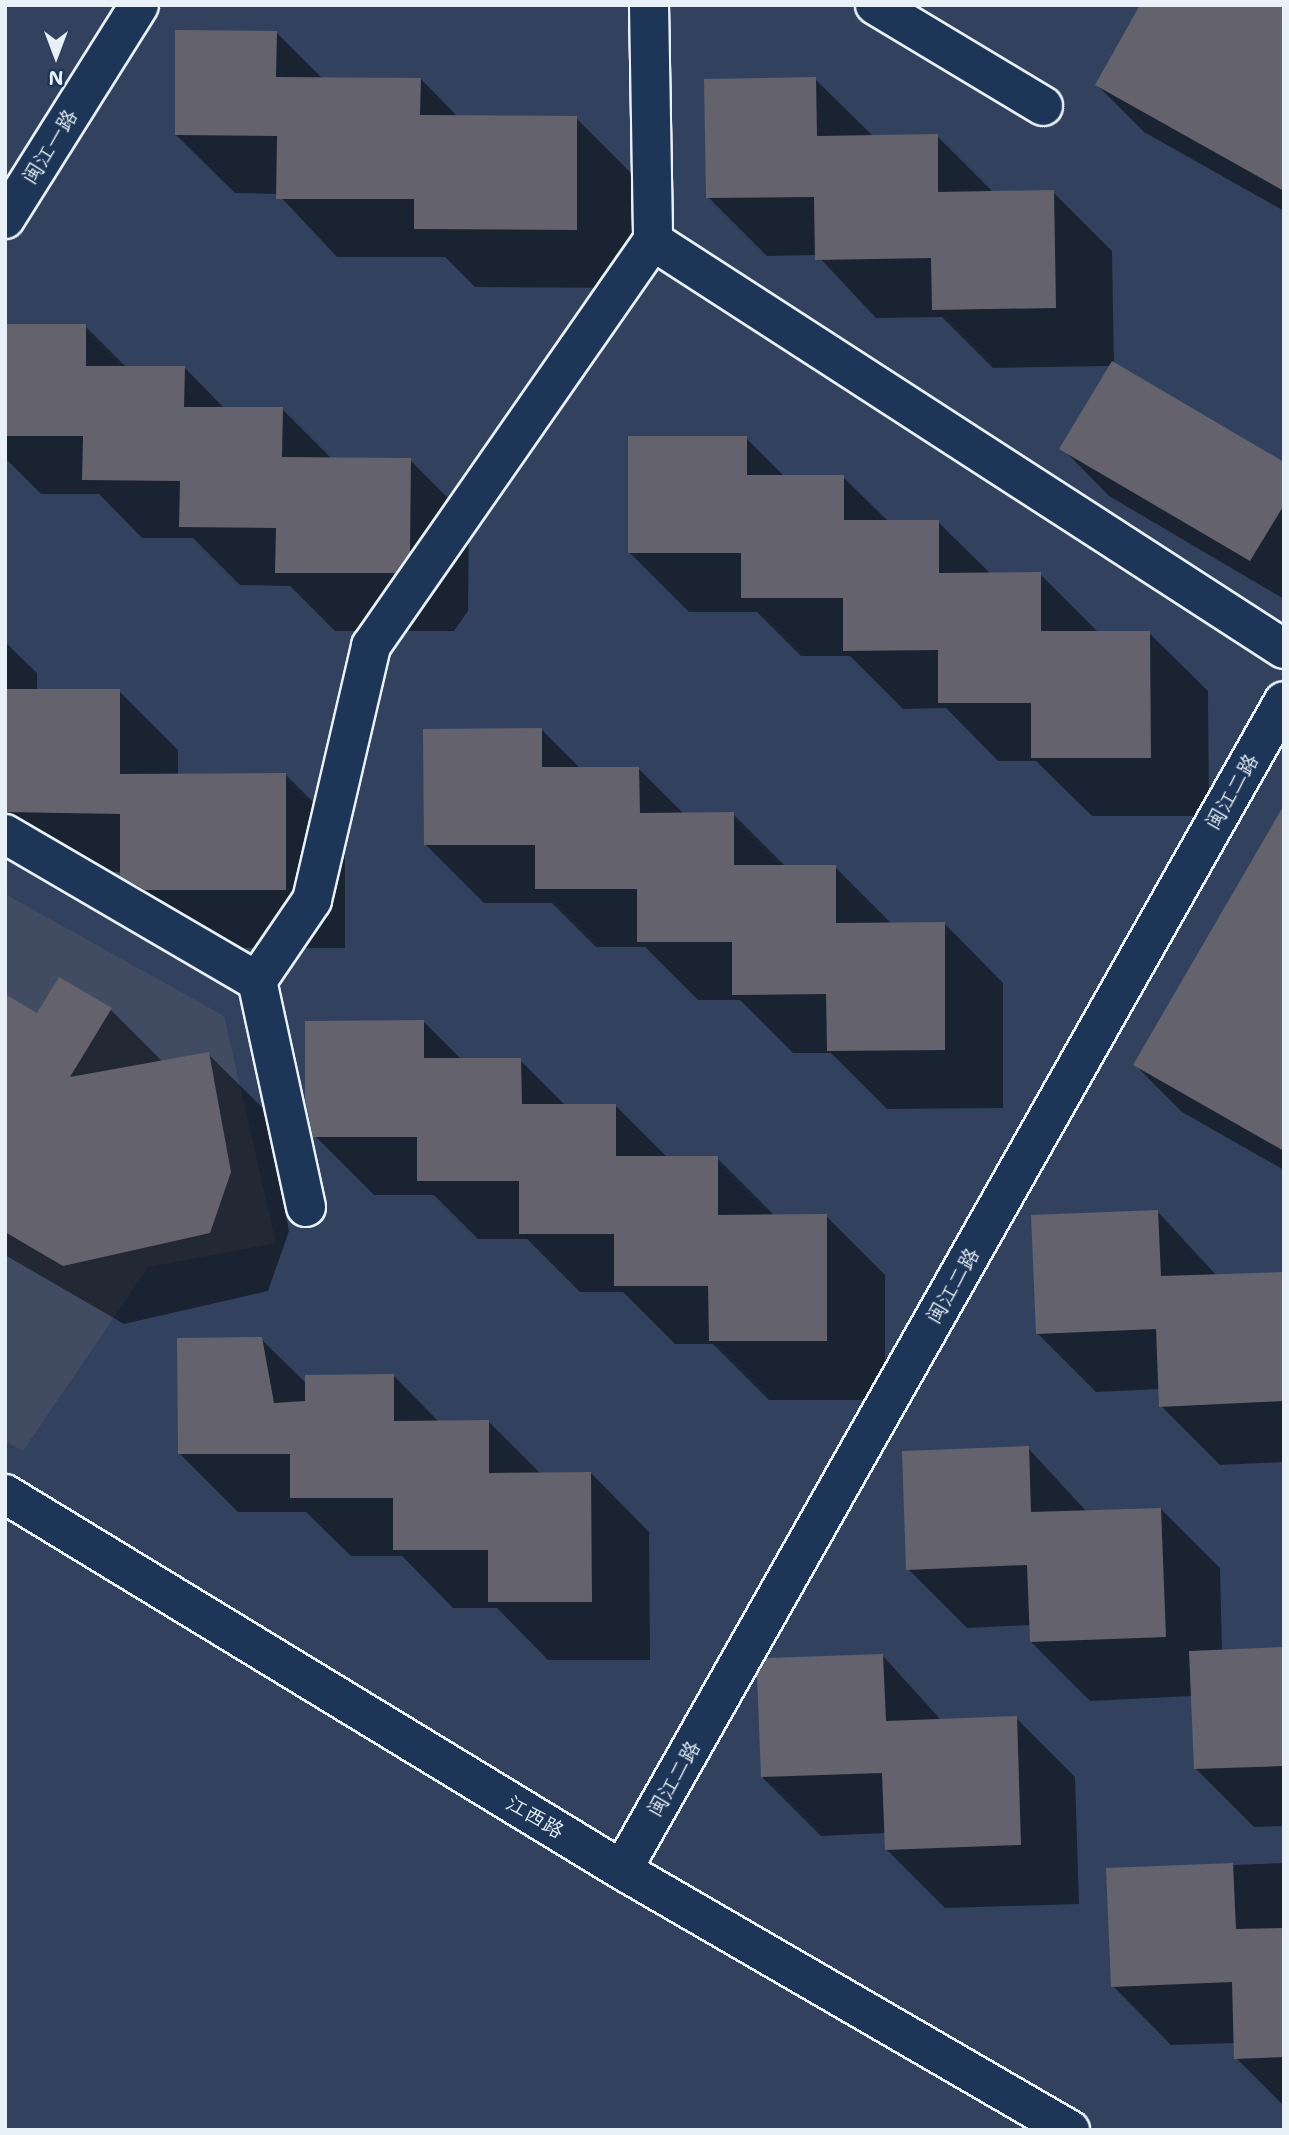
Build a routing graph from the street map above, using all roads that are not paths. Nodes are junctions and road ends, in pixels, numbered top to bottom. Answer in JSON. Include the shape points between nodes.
{"nodes":[{"id":1,"x":139,"y":5,"type":"edge"},
{"id":2,"x":649,"y":5,"type":"edge"},
{"id":3,"x":875,"y":5,"type":"edge"},
{"id":4,"x":1043,"y":106,"type":"dead end"},
{"id":5,"x":5,"y":219,"type":"edge"},
{"id":6,"x":653,"y":241,"type":"junction"},
{"id":7,"x":1284,"y":649,"type":"edge"},
{"id":8,"x":1284,"y":701,"type":"edge"},
{"id":9,"x":5,"y":834,"type":"edge"},
{"id":10,"x":257,"y":981,"type":"junction"},
{"id":11,"x":306,"y":1208,"type":"dead end"},
{"id":12,"x":5,"y":1494,"type":"edge"},
{"id":13,"x":622,"y":1870,"type":"junction"},
{"id":14,"x":1070,"y":2130,"type":"edge"}],
"edges":[{"from":1,"to":5,"type":"street","name":"闽江一路"},
{"from":2,"to":6,"type":"street"},
{"from":3,"to":4,"type":"street"},
{"from":6,"to":7,"type":"street"},
{"from":6,"to":10,"type":"street","via":[[372,646],[312,900]]},
{"from":8,"to":13,"type":"street","name":"闽江二路"},
{"from":9,"to":10,"type":"street"},
{"from":10,"to":11,"type":"street"},
{"from":12,"to":13,"type":"street","name":"江西路"},
{"from":13,"to":14,"type":"street","name":"江西路"}]}
